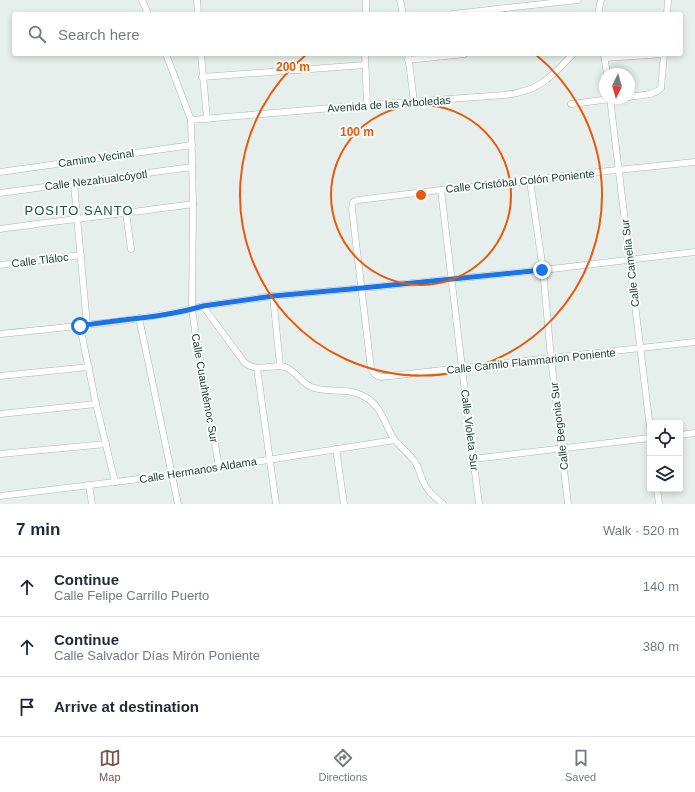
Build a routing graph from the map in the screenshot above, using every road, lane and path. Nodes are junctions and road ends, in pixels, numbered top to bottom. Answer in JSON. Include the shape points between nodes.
{"nodes":[{"id":1,"x":142,"y":0,"type":"edge"},
{"id":2,"x":197,"y":0,"type":"edge"},
{"id":3,"x":366,"y":0,"type":"edge"},
{"id":4,"x":400,"y":0,"type":"edge"},
{"id":5,"x":578,"y":0,"type":"edge"},
{"id":6,"x":601,"y":0,"type":"edge"},
{"id":7,"x":668,"y":0,"type":"edge"},
{"id":8,"x":147,"y":12,"type":"edge"},
{"id":9,"x":198,"y":12,"type":"edge"},
{"id":10,"x":366,"y":12,"type":"edge"},
{"id":11,"x":403,"y":12,"type":"edge"},
{"id":12,"x":471,"y":12,"type":"edge"},
{"id":13,"x":598,"y":12,"type":"edge"},
{"id":14,"x":667,"y":12,"type":"edge"},
{"id":15,"x":167,"y":56,"type":"edge"},
{"id":16,"x":200,"y":56,"type":"edge"},
{"id":17,"x":365,"y":56,"type":"edge"},
{"id":18,"x":427,"y":56,"type":"edge"},
{"id":19,"x":571,"y":56,"type":"edge"},
{"id":20,"x":604,"y":56,"type":"edge"},
{"id":21,"x":664,"y":56,"type":"edge"},
{"id":22,"x":408,"y":57,"type":"edge"},
{"id":23,"x":365,"y":65,"type":"junction"},
{"id":24,"x":606,"y":68,"type":"edge"},
{"id":25,"x":202,"y":77,"type":"junction"},
{"id":26,"x":635,"y":96,"type":"edge"},
{"id":27,"x":599,"y":100,"type":"edge"},
{"id":28,"x":414,"y":102,"type":"junction"},
{"id":29,"x":571,"y":104,"type":"dead end"},
{"id":30,"x":611,"y":104,"type":"edge"},
{"id":31,"x":367,"y":105,"type":"junction"},
{"id":32,"x":207,"y":119,"type":"junction"},
{"id":33,"x":191,"y":120,"type":"junction"},
{"id":34,"x":192,"y":145,"type":"junction"},
{"id":35,"x":695,"y":162,"type":"edge"},
{"id":36,"x":192,"y":168,"type":"junction"},
{"id":37,"x":619,"y":170,"type":"junction"},
{"id":38,"x":0,"y":172,"type":"edge"},
{"id":39,"x":530,"y":181,"type":"junction"},
{"id":40,"x":74,"y":184,"type":"junction"},
{"id":41,"x":441,"y":190,"type":"junction"},
{"id":42,"x":0,"y":193,"type":"edge"},
{"id":43,"x":193,"y":204,"type":"junction"},
{"id":44,"x":126,"y":213,"type":"junction"},
{"id":45,"x":77,"y":218,"type":"junction"},
{"id":46,"x":0,"y":229,"type":"edge"},
{"id":47,"x":131,"y":249,"type":"dead end"},
{"id":48,"x":695,"y":252,"type":"edge"},
{"id":49,"x":81,"y":255,"type":"junction"},
{"id":50,"x":629,"y":260,"type":"junction"},
{"id":51,"x":0,"y":265,"type":"edge"},
{"id":52,"x":542,"y":270,"type":"junction"},
{"id":53,"x":451,"y":279,"type":"junction"},
{"id":54,"x":362,"y":288,"type":"junction"},
{"id":55,"x":273,"y":296,"type":"junction"},
{"id":56,"x":203,"y":306,"type":"junction"},
{"id":57,"x":192,"y":309,"type":"junction"},
{"id":58,"x":139,"y":318,"type":"junction"},
{"id":59,"x":84,"y":325,"type":"junction"},
{"id":60,"x":0,"y":334,"type":"edge"},
{"id":61,"x":695,"y":342,"type":"edge"},
{"id":62,"x":640,"y":349,"type":"junction"},
{"id":63,"x":551,"y":358,"type":"junction"},
{"id":64,"x":280,"y":366,"type":"junction"},
{"id":65,"x":89,"y":367,"type":"junction"},
{"id":66,"x":257,"y":368,"type":"junction"},
{"id":67,"x":462,"y":368,"type":"junction"},
{"id":68,"x":0,"y":376,"type":"edge"},
{"id":69,"x":96,"y":404,"type":"junction"},
{"id":70,"x":0,"y":414,"type":"edge"},
{"id":71,"x":649,"y":420,"type":"edge"},
{"id":72,"x":695,"y":433,"type":"edge"},
{"id":73,"x":683,"y":435,"type":"edge"},
{"id":74,"x":647,"y":438,"type":"edge"},
{"id":75,"x":395,"y":440,"type":"junction"},
{"id":76,"x":106,"y":444,"type":"junction"},
{"id":77,"x":562,"y":448,"type":"junction"},
{"id":78,"x":336,"y":449,"type":"junction"},
{"id":79,"x":0,"y":454,"type":"edge"},
{"id":80,"x":270,"y":459,"type":"junction"},
{"id":81,"x":473,"y":459,"type":"junction"},
{"id":82,"x":219,"y":467,"type":"junction"},
{"id":83,"x":172,"y":474,"type":"junction"},
{"id":84,"x":115,"y":482,"type":"junction"},
{"id":85,"x":89,"y":485,"type":"junction"},
{"id":86,"x":657,"y":492,"type":"edge"},
{"id":87,"x":0,"y":496,"type":"edge"},
{"id":88,"x":92,"y":504,"type":"edge"},
{"id":89,"x":178,"y":504,"type":"edge"},
{"id":90,"x":276,"y":504,"type":"edge"},
{"id":91,"x":344,"y":504,"type":"edge"},
{"id":92,"x":443,"y":504,"type":"edge"},
{"id":93,"x":479,"y":504,"type":"edge"},
{"id":94,"x":568,"y":504,"type":"edge"},
{"id":95,"x":659,"y":504,"type":"edge"}],
"edges":[{"from":1,"to":8,"type":"street"},
{"from":2,"to":9,"type":"street"},
{"from":3,"to":10,"type":"street"},
{"from":4,"to":11,"type":"street"},
{"from":5,"to":12,"type":"street"},
{"from":6,"to":13,"type":"street"},
{"from":7,"to":14,"type":"street"},
{"from":15,"to":33,"type":"street","name":"Calle Cuauhtémoc Sur"},
{"from":16,"to":25,"type":"street"},
{"from":17,"to":23,"type":"street"},
{"from":18,"to":22,"type":"street"},
{"from":19,"to":28,"type":"street","name":"Avenida de las Arboledas","via":[[550,78],[536,87],[521,92]]},
{"from":20,"to":24,"type":"street"},
{"from":21,"to":26,"type":"street","via":[[659,91]]},
{"from":22,"to":28,"type":"street"},
{"from":23,"to":25,"type":"street"},
{"from":23,"to":31,"type":"street"},
{"from":25,"to":32,"type":"street"},
{"from":27,"to":29,"type":"street"},
{"from":28,"to":31,"type":"street","name":"Avenida de las Arboledas"},
{"from":30,"to":37,"type":"street","name":"Calle Camelia Sur"},
{"from":31,"to":32,"type":"street","name":"Avenida de las Arboledas"},
{"from":32,"to":33,"type":"street","name":"Avenida de las Arboledas"},
{"from":33,"to":34,"type":"street","name":"Calle Cuauhtémoc Sur"},
{"from":34,"to":36,"type":"street","name":"Calle Cuauhtémoc Sur"},
{"from":34,"to":38,"type":"street","name":"Camino Vecinal"},
{"from":35,"to":37,"type":"street","name":"Calle Cristóbal Colón Poniente"},
{"from":36,"to":40,"type":"street","name":"Calle Nezahualcóyotl"},
{"from":36,"to":43,"type":"street","name":"Calle Cuauhtémoc Sur"},
{"from":37,"to":39,"type":"street","name":"Calle Cristóbal Colón Poniente"},
{"from":37,"to":50,"type":"street","name":"Calle Camelia Sur"},
{"from":39,"to":41,"type":"street","name":"Calle Cristóbal Colón Poniente"},
{"from":39,"to":52,"type":"street","name":"Calle Begonia Sur"},
{"from":40,"to":42,"type":"street","name":"Calle Nezahualcóyotl"},
{"from":40,"to":45,"type":"street"},
{"from":41,"to":53,"type":"street","name":"Calle Violeta Sur"},
{"from":41,"to":54,"type":"street","name":"Calle Cristóbal Colón Poniente","via":[[353,202]]},
{"from":43,"to":44,"type":"street"},
{"from":43,"to":57,"type":"street","name":"Calle Cuauhtémoc Sur"},
{"from":44,"to":45,"type":"street"},
{"from":44,"to":47,"type":"street"},
{"from":45,"to":46,"type":"street"},
{"from":45,"to":49,"type":"street"},
{"from":48,"to":50,"type":"street"},
{"from":49,"to":51,"type":"street","name":"Calle Tláloc"},
{"from":49,"to":59,"type":"street"},
{"from":50,"to":52,"type":"street"},
{"from":50,"to":62,"type":"street","name":"Calle Camelia Sur"},
{"from":52,"to":53,"type":"street"},
{"from":52,"to":63,"type":"street","name":"Calle Begonia Sur"},
{"from":53,"to":54,"type":"street"},
{"from":53,"to":67,"type":"street","name":"Calle Violeta Sur"},
{"from":54,"to":55,"type":"street"},
{"from":54,"to":67,"type":"street","name":"Calle Camilo Flammarion Poniente","via":[[371,369],[374,374],[381,377]]},
{"from":55,"to":56,"type":"street"},
{"from":55,"to":64,"type":"street"},
{"from":56,"to":57,"type":"street"},
{"from":56,"to":66,"type":"street","via":[[244,362],[252,368]]},
{"from":57,"to":58,"type":"street"},
{"from":57,"to":82,"type":"street","name":"Calle Cuauhtémoc Sur"},
{"from":58,"to":59,"type":"street"},
{"from":58,"to":83,"type":"street"},
{"from":59,"to":60,"type":"street"},
{"from":59,"to":65,"type":"street"},
{"from":61,"to":62,"type":"street","name":"Calle Camilo Flammarion Poniente"},
{"from":62,"to":63,"type":"street","name":"Calle Camilo Flammarion Poniente"},
{"from":62,"to":71,"type":"street","name":"Calle Camelia Sur"},
{"from":63,"to":67,"type":"street","name":"Calle Camilo Flammarion Poniente"},
{"from":63,"to":77,"type":"street","name":"Calle Begonia Sur"},
{"from":64,"to":66,"type":"street"},
{"from":64,"to":75,"type":"street","via":[[291,370],[306,385],[313,388],[347,390],[366,397],[373,402]]},
{"from":65,"to":68,"type":"street"},
{"from":65,"to":69,"type":"street"},
{"from":66,"to":80,"type":"street"},
{"from":67,"to":81,"type":"street","name":"Calle Violeta Sur"},
{"from":69,"to":70,"type":"street"},
{"from":69,"to":76,"type":"street"},
{"from":72,"to":73,"type":"street"},
{"from":74,"to":77,"type":"street"},
{"from":75,"to":78,"type":"street","name":"Calle Hermanos Aldama"},
{"from":75,"to":92,"type":"street","via":[[415,462],[427,489]]},
{"from":76,"to":79,"type":"street"},
{"from":76,"to":84,"type":"street"},
{"from":77,"to":81,"type":"street"},
{"from":77,"to":94,"type":"street","name":"Calle Begonia Sur"},
{"from":78,"to":80,"type":"street","name":"Calle Hermanos Aldama"},
{"from":78,"to":91,"type":"street"},
{"from":80,"to":82,"type":"street","name":"Calle Hermanos Aldama"},
{"from":80,"to":90,"type":"street"},
{"from":81,"to":93,"type":"street","name":"Calle Violeta Sur"},
{"from":82,"to":83,"type":"street","name":"Calle Hermanos Aldama"},
{"from":83,"to":84,"type":"street","name":"Calle Hermanos Aldama"},
{"from":83,"to":89,"type":"street"},
{"from":84,"to":85,"type":"street","name":"Calle Hermanos Aldama"},
{"from":85,"to":87,"type":"street","name":"Calle Hermanos Aldama"},
{"from":85,"to":88,"type":"street"},
{"from":86,"to":95,"type":"street"}]}
